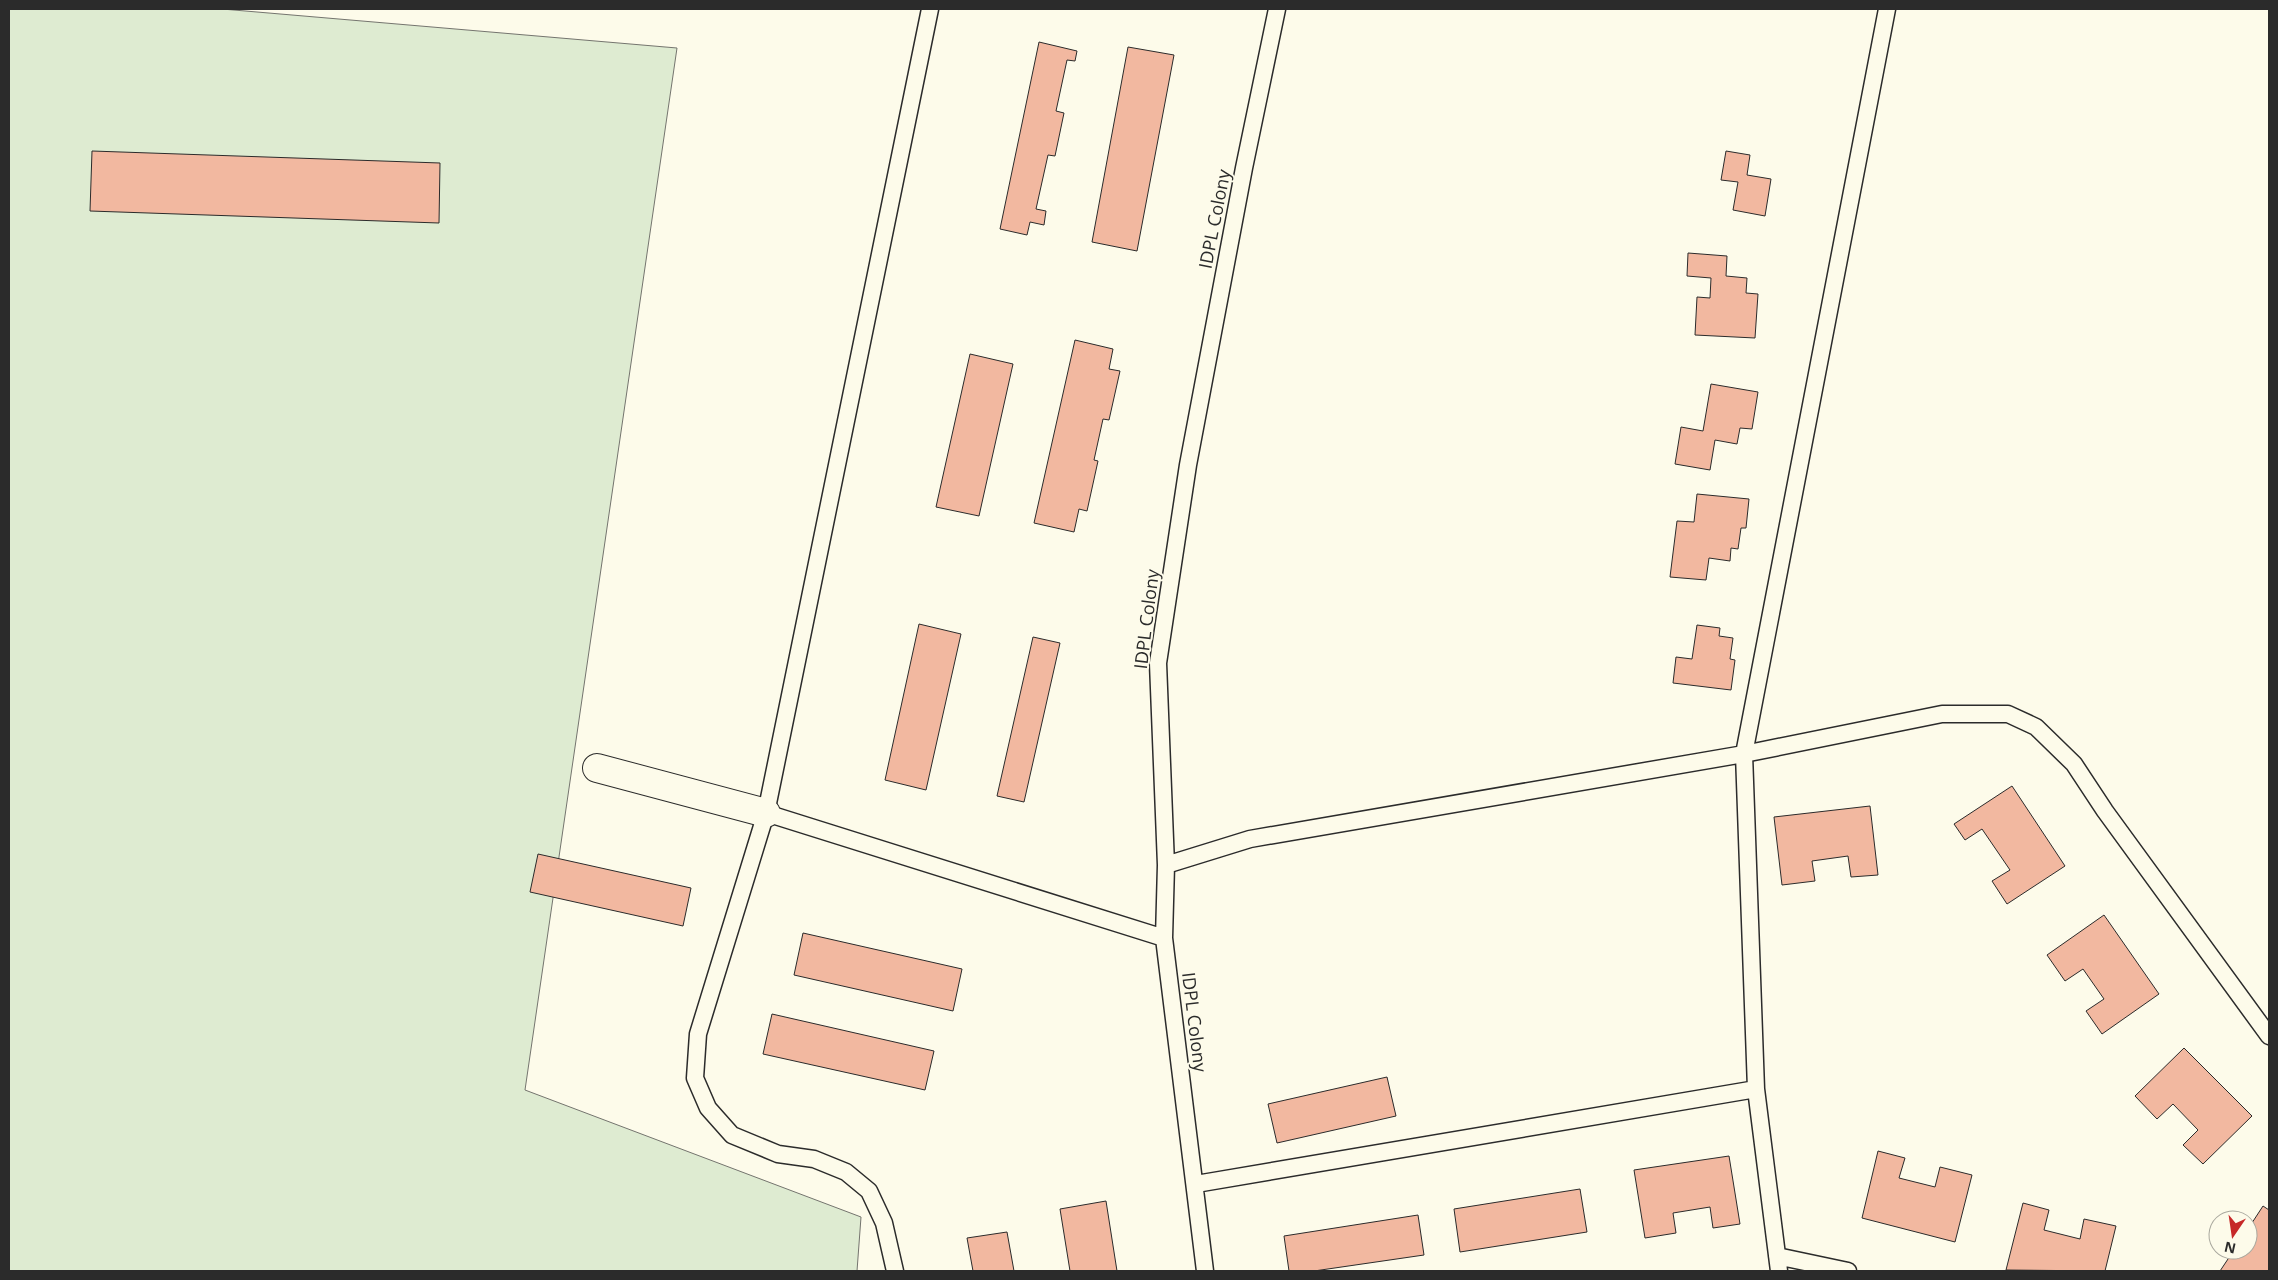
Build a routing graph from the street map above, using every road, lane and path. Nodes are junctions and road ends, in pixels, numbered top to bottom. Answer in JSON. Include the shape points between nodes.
{"nodes":[{"id":1,"x":930,"y":9,"type":"edge"},
{"id":2,"x":1277,"y":9,"type":"edge"},
{"id":3,"x":1887,"y":9,"type":"edge"},
{"id":4,"x":1744,"y":754,"type":"junction"},
{"id":5,"x":597,"y":768,"type":"dead end"},
{"id":6,"x":766,"y":813,"type":"junction"},
{"id":7,"x":1166,"y":865,"type":"junction"},
{"id":8,"x":1164,"y":938,"type":"junction"},
{"id":9,"x":2269,"y":1036,"type":"edge"},
{"id":10,"x":1756,"y":1089,"type":"junction"},
{"id":11,"x":1196,"y":1184,"type":"junction"},
{"id":12,"x":1778,"y":1264,"type":"edge"},
{"id":13,"x":895,"y":1271,"type":"edge"},
{"id":14,"x":1205,"y":1271,"type":"edge"},
{"id":15,"x":1848,"y":1271,"type":"edge"}],
"edges":[{"from":1,"to":6,"type":"lane"},
{"from":2,"to":7,"type":"lane","name":"IDPL Colony","via":[[1188,465],[1158,663]]},
{"from":3,"to":4,"type":"lane"},
{"from":4,"to":7,"type":"lane","via":[[1250,839]]},
{"from":4,"to":9,"type":"lane","via":[[1942,714],[2008,714],[2036,727],[2074,764]]},
{"from":4,"to":10,"type":"lane"},
{"from":5,"to":6,"type":"street"},
{"from":6,"to":8,"type":"lane"},
{"from":6,"to":13,"type":"lane","via":[[698,1034],[695,1078],[708,1108],[732,1135],[778,1154],[814,1159],[846,1172],[869,1191],[884,1223]]},
{"from":7,"to":8,"type":"lane","name":"IDPL Colony"},
{"from":8,"to":11,"type":"lane","name":"IDPL Colony"},
{"from":10,"to":11,"type":"lane"},
{"from":10,"to":12,"type":"lane"},
{"from":11,"to":14,"type":"lane","name":"IDPL Colony"},
{"from":12,"to":15,"type":"lane"}]}
